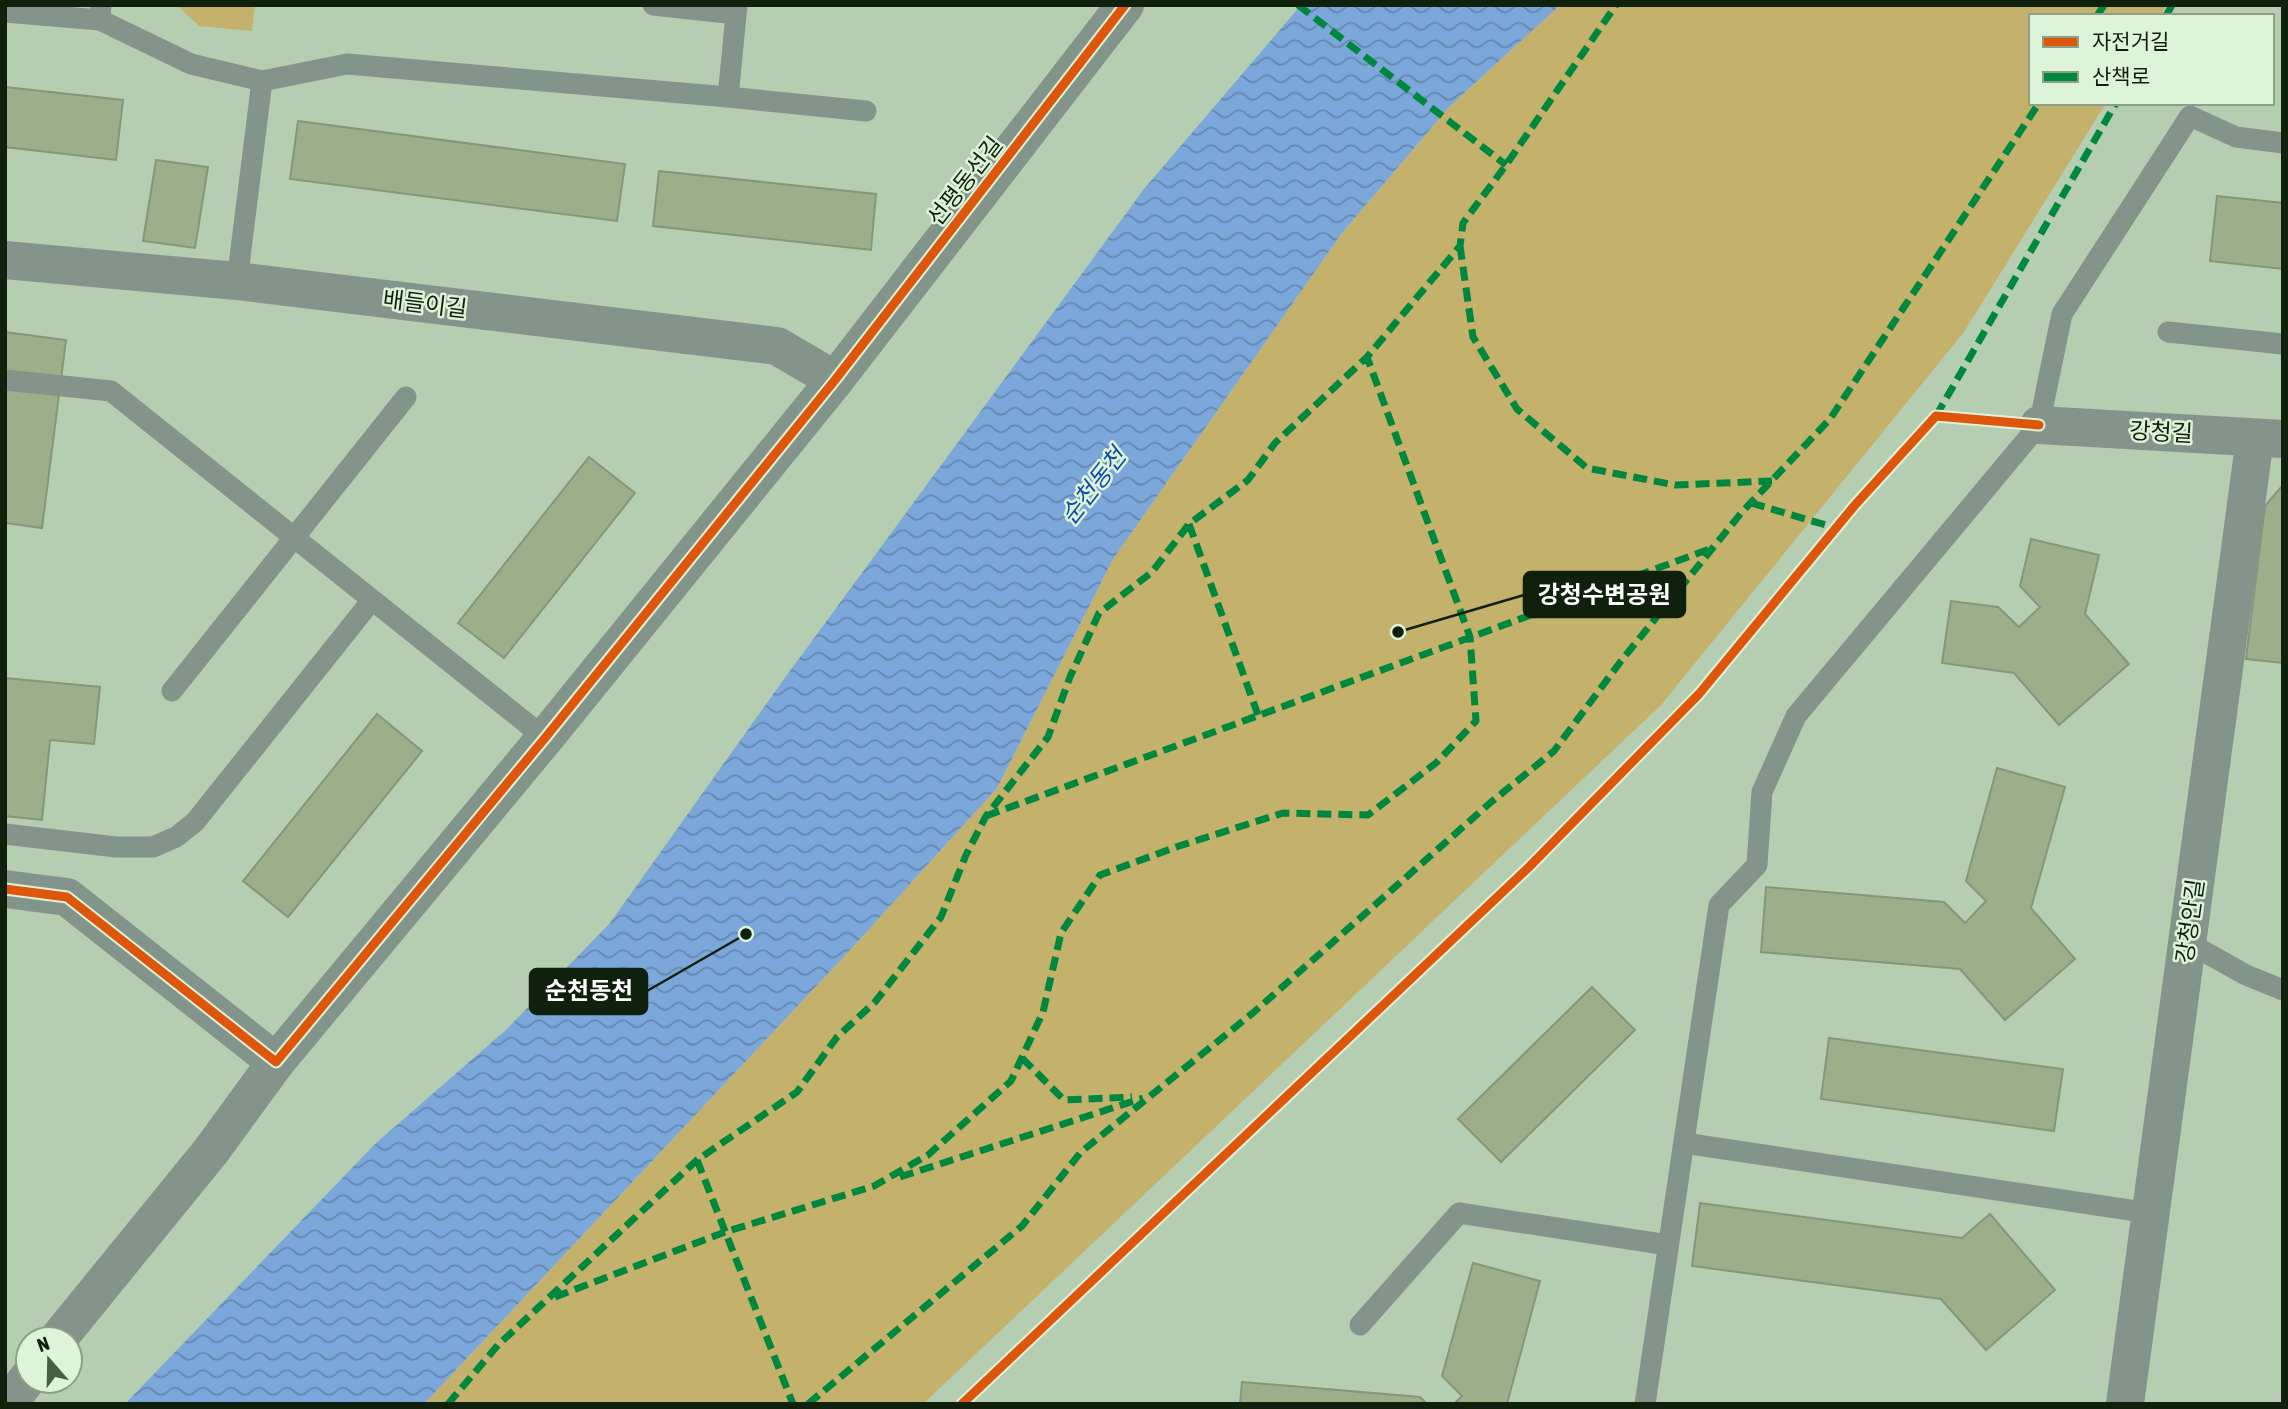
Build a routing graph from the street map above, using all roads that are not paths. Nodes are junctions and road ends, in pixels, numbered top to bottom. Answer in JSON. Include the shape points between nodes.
{"nodes":[{"id":1,"x":653,"y":5,"type":"edge"},
{"id":2,"x":1125,"y":5,"type":"edge"},
{"id":3,"x":736,"y":10,"type":"edge"},
{"id":4,"x":5,"y":12,"type":"edge"},
{"id":5,"x":100,"y":13,"type":"edge"},
{"id":6,"x":262,"y":81,"type":"junction"},
{"id":7,"x":728,"y":97,"type":"junction"},
{"id":8,"x":866,"y":111,"type":"dead end"},
{"id":9,"x":2283,"y":142,"type":"edge"},
{"id":10,"x":5,"y":260,"type":"edge"},
{"id":11,"x":237,"y":281,"type":"junction"},
{"id":12,"x":2168,"y":332,"type":"dead end"},
{"id":13,"x":2283,"y":344,"type":"edge"},
{"id":14,"x":5,"y":380,"type":"edge"},
{"id":15,"x":835,"y":380,"type":"junction"},
{"id":16,"x":406,"y":397,"type":"dead end"},
{"id":17,"x":2039,"y":425,"type":"junction"},
{"id":18,"x":2269,"y":439,"type":"edge"},
{"id":19,"x":294,"y":538,"type":"junction"},
{"id":20,"x":372,"y":600,"type":"junction"},
{"id":21,"x":172,"y":691,"type":"dead end"},
{"id":22,"x":545,"y":738,"type":"junction"},
{"id":23,"x":5,"y":834,"type":"edge"},
{"id":24,"x":5,"y":889,"type":"edge"},
{"id":25,"x":2187,"y":942,"type":"junction"},
{"id":26,"x":2283,"y":990,"type":"edge"},
{"id":27,"x":276,"y":1062,"type":"junction"},
{"id":28,"x":1684,"y":1143,"type":"junction"},
{"id":29,"x":2150,"y":1213,"type":"junction"},
{"id":30,"x":1668,"y":1245,"type":"junction"},
{"id":31,"x":69,"y":1325,"type":"edge"},
{"id":32,"x":1360,"y":1325,"type":"dead end"},
{"id":33,"x":1644,"y":1404,"type":"edge"},
{"id":34,"x":2125,"y":1404,"type":"edge"}],
"edges":[{"from":1,"to":3,"type":"lane"},
{"from":2,"to":15,"type":"street","name":"선평동선길"},
{"from":3,"to":7,"type":"lane"},
{"from":4,"to":5,"type":"lane"},
{"from":5,"to":6,"type":"lane","via":[[191,64]]},
{"from":6,"to":7,"type":"lane","via":[[347,64]]},
{"from":6,"to":11,"type":"lane"},
{"from":7,"to":8,"type":"lane"},
{"from":9,"to":17,"type":"lane","via":[[2236,137],[2190,116],[2062,314]]},
{"from":10,"to":11,"type":"street","name":"배들이길"},
{"from":11,"to":15,"type":"street","name":"배들이길","via":[[776,346]]},
{"from":12,"to":13,"type":"lane"},
{"from":14,"to":19,"type":"lane","via":[[111,391]]},
{"from":15,"to":22,"type":"street","name":"선평동선길"},
{"from":16,"to":19,"type":"lane"},
{"from":17,"to":18,"type":"street","name":"강청길"},
{"from":17,"to":28,"type":"lane","via":[[1796,716],[1762,792],[1757,865],[1719,905]]},
{"from":18,"to":25,"type":"street","name":"강청안길"},
{"from":19,"to":20,"type":"lane"},
{"from":19,"to":21,"type":"lane"},
{"from":20,"to":22,"type":"lane"},
{"from":20,"to":23,"type":"lane","via":[[195,822],[176,837],[153,847],[116,847]]},
{"from":22,"to":27,"type":"street","name":"선평동선길"},
{"from":24,"to":27,"type":"street","via":[[67,897]]},
{"from":25,"to":26,"type":"lane"},
{"from":25,"to":29,"type":"street","name":"강청안길"},
{"from":27,"to":31,"type":"street","name":"선평동선길","via":[[211,1151]]},
{"from":28,"to":29,"type":"lane"},
{"from":28,"to":30,"type":"lane"},
{"from":29,"to":34,"type":"street","name":"강청안길"},
{"from":30,"to":32,"type":"lane","via":[[1459,1213]]},
{"from":30,"to":33,"type":"lane"}]}
